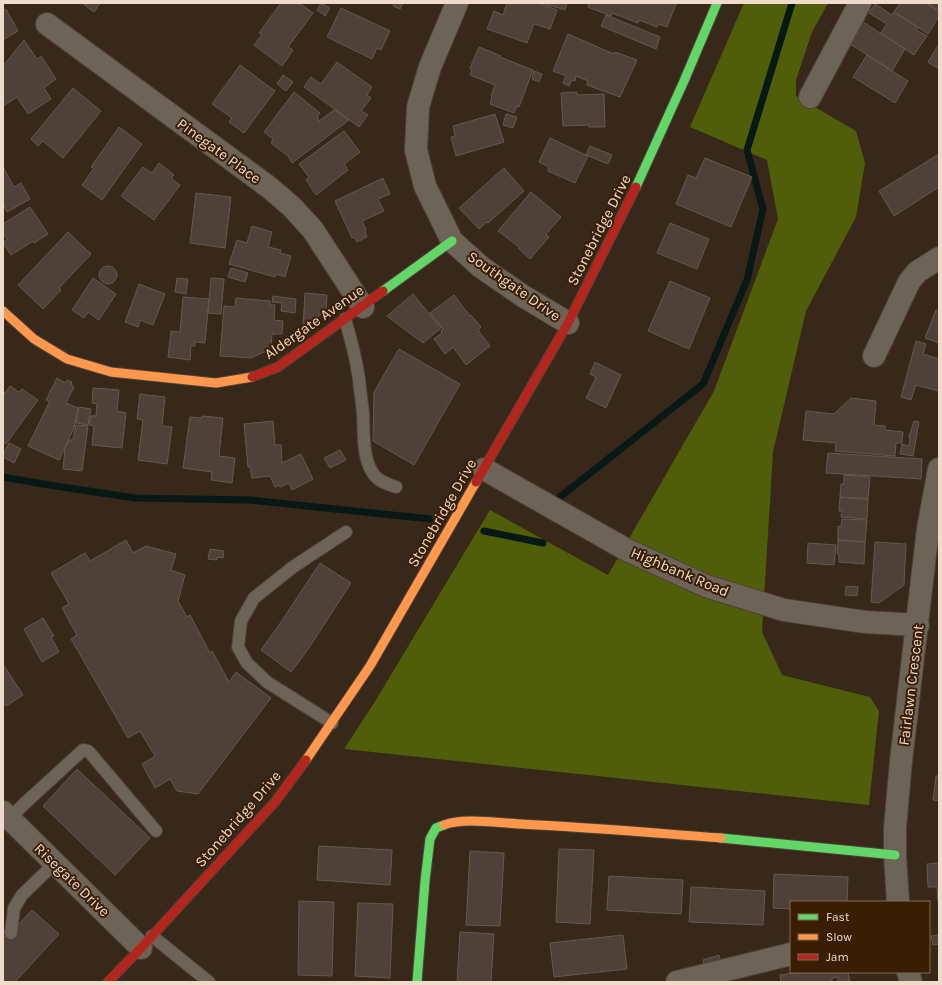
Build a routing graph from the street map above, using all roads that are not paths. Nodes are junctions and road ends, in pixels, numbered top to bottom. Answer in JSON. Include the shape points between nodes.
{"nodes":[{"id":1,"x":457,"y":3,"type":"edge"},
{"id":2,"x":717,"y":3,"type":"edge"},
{"id":3,"x":860,"y":3,"type":"edge"},
{"id":4,"x":47,"y":24,"type":"dead end"},
{"id":5,"x":810,"y":97,"type":"dead end"},
{"id":6,"x":452,"y":241,"type":"junction"},
{"id":7,"x":939,"y":258,"type":"edge"},
{"id":8,"x":363,"y":307,"type":"junction"},
{"id":9,"x":3,"y":311,"type":"edge"},
{"id":10,"x":345,"y":319,"type":"junction"},
{"id":11,"x":568,"y":323,"type":"junction"},
{"id":12,"x":874,"y":356,"type":"dead end"},
{"id":13,"x":484,"y":470,"type":"junction"},
{"id":14,"x":939,"y":470,"type":"edge"},
{"id":15,"x":396,"y":487,"type":"dead end"},
{"id":16,"x":346,"y":532,"type":"dead end"},
{"id":17,"x":932,"y":568,"type":"edge"},
{"id":18,"x":918,"y":625,"type":"junction"},
{"id":19,"x":332,"y":723,"type":"junction"},
{"id":20,"x":6,"y":816,"type":"edge"},
{"id":21,"x":156,"y":831,"type":"dead end"},
{"id":22,"x":895,"y":855,"type":"junction"},
{"id":23,"x":55,"y":863,"type":"junction"},
{"id":24,"x":898,"y":901,"type":"edge"},
{"id":25,"x":11,"y":933,"type":"dead end"},
{"id":26,"x":147,"y":942,"type":"junction"},
{"id":27,"x":790,"y":954,"type":"edge"},
{"id":28,"x":108,"y":982,"type":"edge"},
{"id":29,"x":209,"y":982,"type":"edge"},
{"id":30,"x":417,"y":982,"type":"edge"},
{"id":31,"x":677,"y":982,"type":"edge"}],
"edges":[{"from":1,"to":6,"type":"street","name":"Southgate Drive","via":[[430,67],[418,107],[416,150],[425,186]]},
{"from":2,"to":11,"type":"street","name":"Stonebridge Drive","via":[[642,175]]},
{"from":3,"to":5,"type":"street"},
{"from":4,"to":8,"type":"street","name":"Pinegate Place","via":[[270,188],[292,207],[313,230]]},
{"from":6,"to":8,"type":"street","name":"Aldergate Avenue"},
{"from":6,"to":11,"type":"street","name":"Southgate Drive","via":[[481,267]]},
{"from":7,"to":12,"type":"street","via":[[917,272],[909,282]]},
{"from":8,"to":10,"type":"street","name":"Aldergate Avenue"},
{"from":9,"to":10,"type":"street","name":"Aldergate Avenue","via":[[34,339],[67,359],[111,372],[216,384],[250,378],[278,367]]},
{"from":10,"to":15,"type":"lane","via":[[359,378],[363,441],[368,463],[374,476]]},
{"from":11,"to":13,"type":"street","name":"Stonebridge Drive"},
{"from":13,"to":18,"type":"street","name":"Highbank Road","via":[[627,550],[706,586],[784,610],[865,622]]},
{"from":13,"to":19,"type":"street","name":"Stonebridge Drive","via":[[370,666]]},
{"from":14,"to":17,"type":"street","name":"Fairlawn Crescent","via":[[928,529]]},
{"from":16,"to":19,"type":"lane","via":[[293,567],[254,598],[242,621],[238,647],[247,663],[267,682]]},
{"from":17,"to":18,"type":"street","name":"Fairlawn Crescent"},
{"from":18,"to":22,"type":"street","name":"Fairlawn Crescent","via":[[901,761]]},
{"from":19,"to":26,"type":"street","name":"Stonebridge Drive","via":[[275,802]]},
{"from":20,"to":21,"type":"lane","via":[[24,804],[85,750]]},
{"from":20,"to":23,"type":"street","name":"Risegate Drive"},
{"from":22,"to":24,"type":"street","name":"Fairlawn Crescent"},
{"from":22,"to":30,"type":"street","via":[[738,839],[471,821],[448,823],[436,828],[430,839]]},
{"from":23,"to":25,"type":"lane","via":[[22,895],[14,908]]},
{"from":23,"to":26,"type":"street","name":"Risegate Drive"},
{"from":26,"to":28,"type":"street","name":"Stonebridge Drive"},
{"from":26,"to":29,"type":"lane"},
{"from":27,"to":31,"type":"street"}]}
